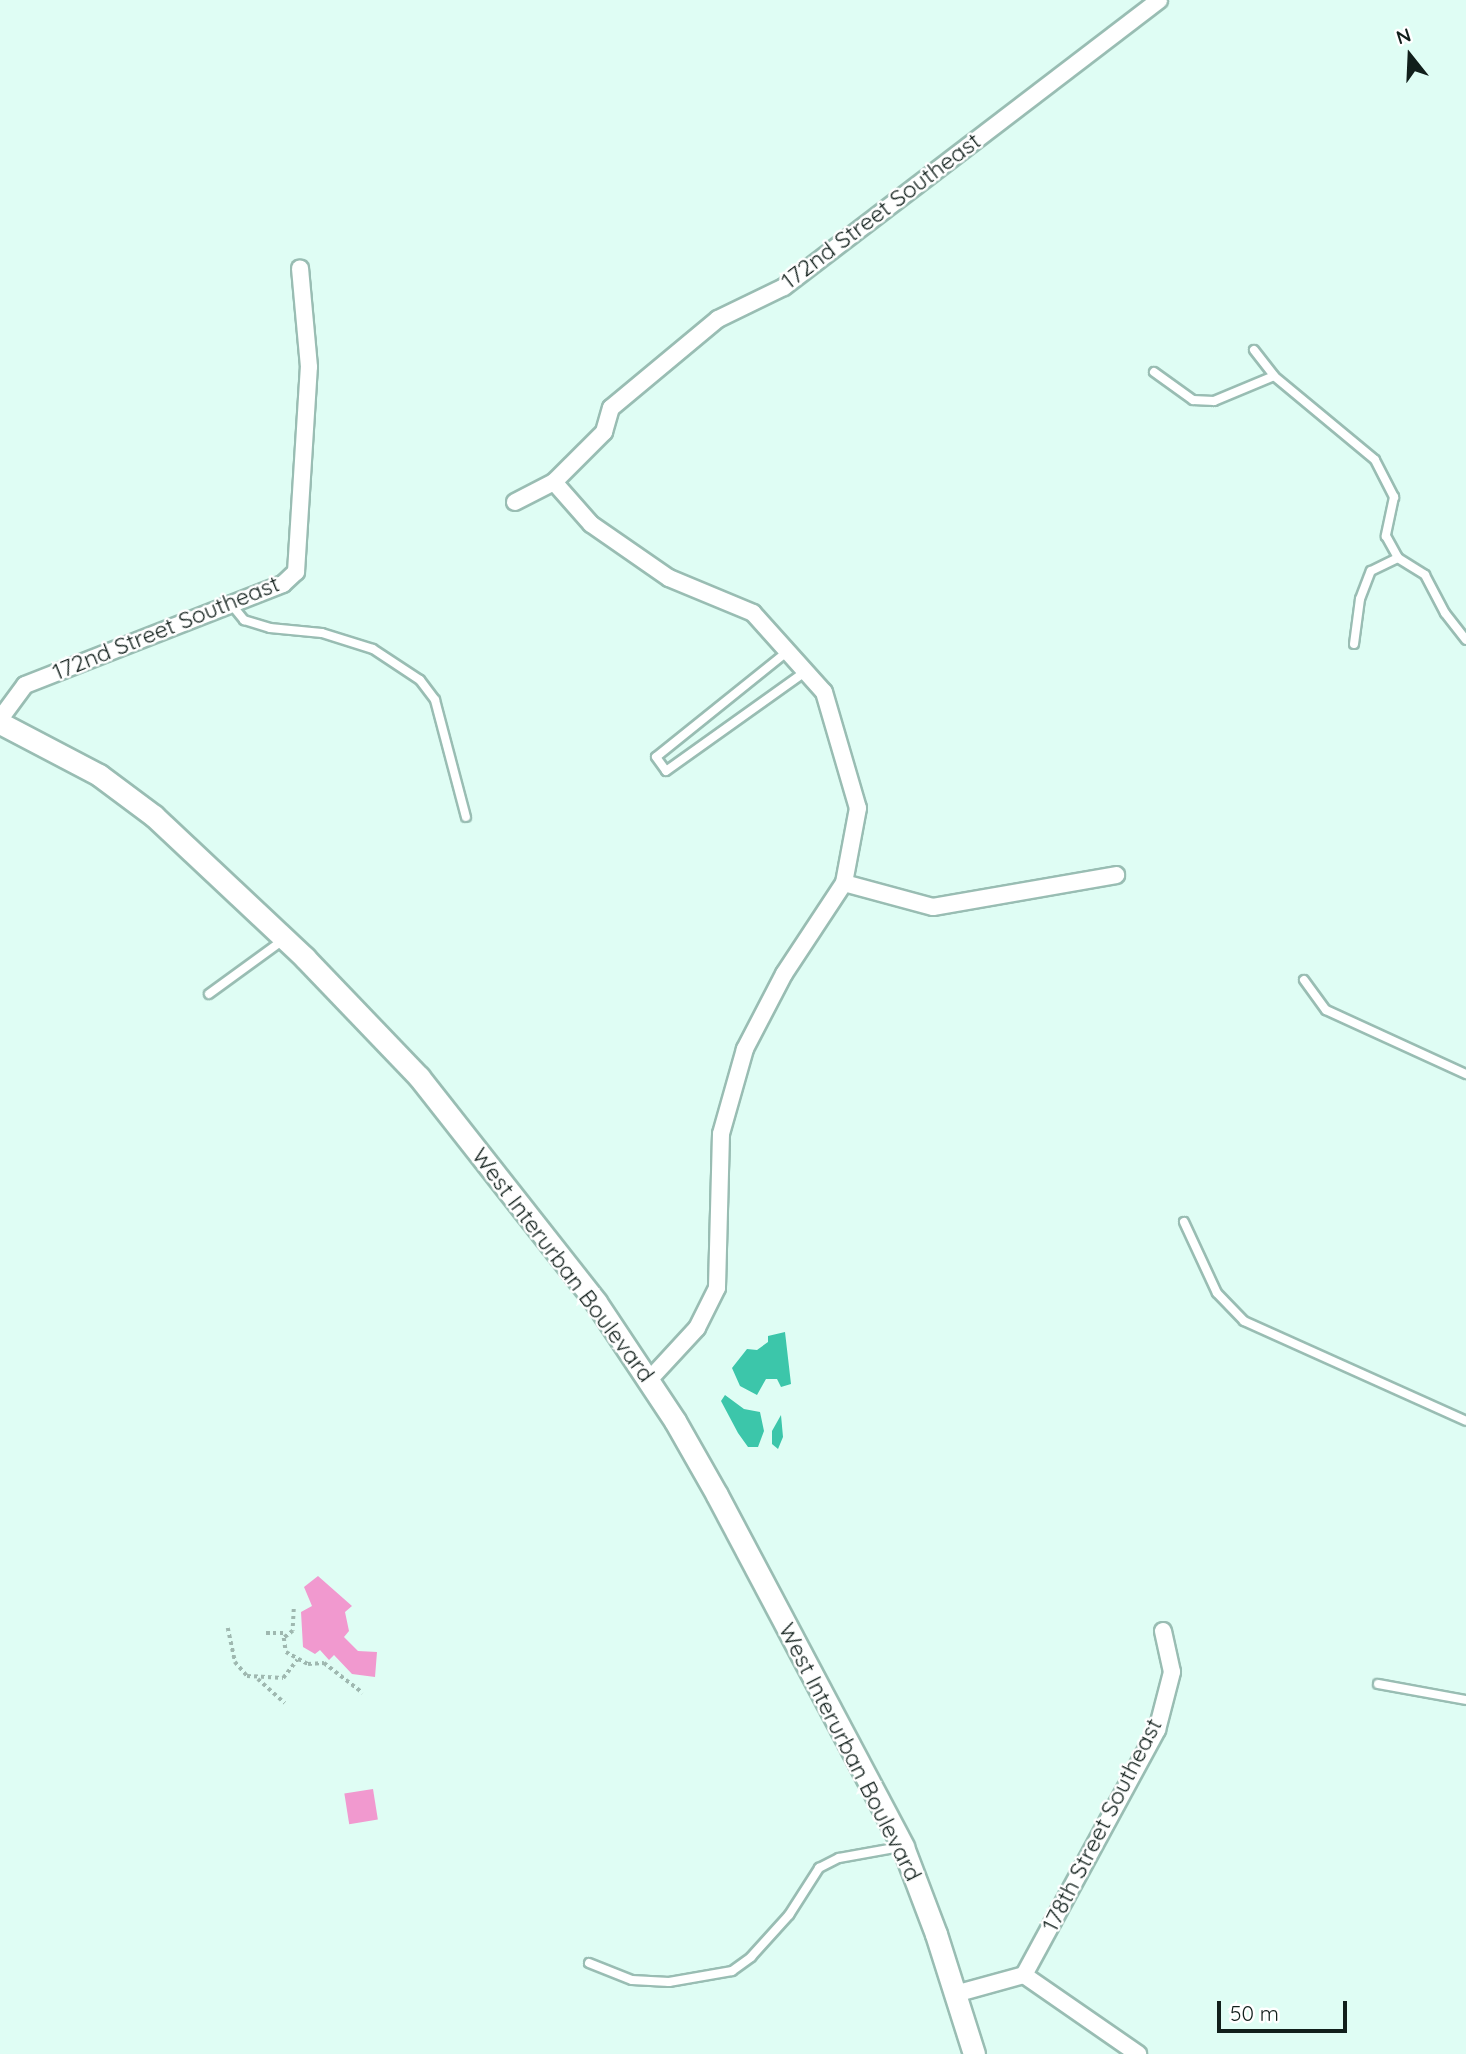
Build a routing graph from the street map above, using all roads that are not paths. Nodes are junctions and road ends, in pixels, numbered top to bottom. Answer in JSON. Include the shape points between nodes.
{"nodes":[{"id":1,"x":1159,"y":0,"type":"edge"},
{"id":2,"x":300,"y":268,"type":"dead end"},
{"id":3,"x":1254,"y":350,"type":"dead end"},
{"id":4,"x":1154,"y":372,"type":"dead end"},
{"id":5,"x":1273,"y":376,"type":"junction"},
{"id":6,"x":554,"y":482,"type":"junction"},
{"id":7,"x":514,"y":502,"type":"dead end"},
{"id":8,"x":1398,"y":558,"type":"junction"},
{"id":9,"x":230,"y":604,"type":"junction"},
{"id":10,"x":1466,"y":640,"type":"edge"},
{"id":11,"x":1354,"y":644,"type":"dead end"},
{"id":12,"x":788,"y":651,"type":"junction"},
{"id":13,"x":806,"y":671,"type":"junction"},
{"id":14,"x":0,"y":721,"type":"edge"},
{"id":15,"x":466,"y":817,"type":"dead end"},
{"id":16,"x":1116,"y":875,"type":"dead end"},
{"id":17,"x":844,"y":883,"type":"junction"},
{"id":18,"x":286,"y":939,"type":"junction"},
{"id":19,"x":1304,"y":981,"type":"dead end"},
{"id":20,"x":209,"y":993,"type":"dead end"},
{"id":21,"x":1466,"y":1074,"type":"edge"},
{"id":22,"x":1184,"y":1222,"type":"dead end"},
{"id":23,"x":649,"y":1380,"type":"junction"},
{"id":24,"x":1466,"y":1421,"type":"edge"},
{"id":25,"x":1163,"y":1631,"type":"dead end"},
{"id":26,"x":1378,"y":1684,"type":"dead end"},
{"id":27,"x":1466,"y":1700,"type":"edge"},
{"id":28,"x":903,"y":1847,"type":"junction"},
{"id":29,"x":589,"y":1964,"type":"dead end"},
{"id":30,"x":1024,"y":1975,"type":"junction"},
{"id":31,"x":956,"y":1994,"type":"junction"},
{"id":32,"x":974,"y":2054,"type":"edge"},
{"id":33,"x":1138,"y":2054,"type":"edge"}],
"edges":[{"from":1,"to":6,"type":"street","name":"172nd Street Southeast","via":[[784,286],[718,319],[611,408],[604,432]]},
{"from":2,"to":9,"type":"street","name":"172nd Street Southeast","via":[[309,367],[296,572],[283,584]]},
{"from":3,"to":5,"type":"lane"},
{"from":4,"to":5,"type":"lane","via":[[1193,400],[1214,401]]},
{"from":5,"to":8,"type":"lane","via":[[1375,460],[1394,496],[1386,536]]},
{"from":6,"to":7,"type":"street","name":"172nd Street Southeast"},
{"from":6,"to":12,"type":"street","via":[[591,524],[669,578],[754,613]]},
{"from":8,"to":10,"type":"lane","via":[[1424,575]]},
{"from":8,"to":11,"type":"lane","via":[[1371,571],[1360,599]]},
{"from":9,"to":14,"type":"street","name":"172nd Street Southeast","via":[[25,685]]},
{"from":9,"to":15,"type":"lane","via":[[244,620],[270,628],[322,633],[373,649],[420,680],[435,700]]},
{"from":12,"to":13,"type":"street"},
{"from":12,"to":13,"type":"lane","via":[[656,757],[666,771]]},
{"from":13,"to":17,"type":"street","via":[[824,692],[858,808]]},
{"from":14,"to":18,"type":"street","name":"West Interurban Boulevard","via":[[99,775],[154,816]]},
{"from":16,"to":17,"type":"street","via":[[933,907]]},
{"from":17,"to":23,"type":"street","via":[[784,974],[746,1049],[721,1134],[717,1289],[697,1328]]},
{"from":18,"to":20,"type":"lane"},
{"from":18,"to":23,"type":"street","name":"West Interurban Boulevard","via":[[419,1077],[596,1302]]},
{"from":19,"to":21,"type":"lane","via":[[1326,1010]]},
{"from":22,"to":24,"type":"lane","via":[[1217,1293],[1244,1321]]},
{"from":23,"to":28,"type":"street","name":"West Interurban Boulevard","via":[[718,1495]]},
{"from":25,"to":30,"type":"street","name":"178th Street Southeast","via":[[1172,1672],[1157,1730]]},
{"from":26,"to":27,"type":"lane"},
{"from":28,"to":29,"type":"lane","via":[[839,1858],[819,1868],[789,1915],[732,1971],[669,1982],[632,1980]]},
{"from":28,"to":31,"type":"street","name":"West Interurban Boulevard"},
{"from":30,"to":31,"type":"street"},
{"from":30,"to":33,"type":"street"},
{"from":31,"to":32,"type":"street","name":"West Interurban Boulevard"}]}
